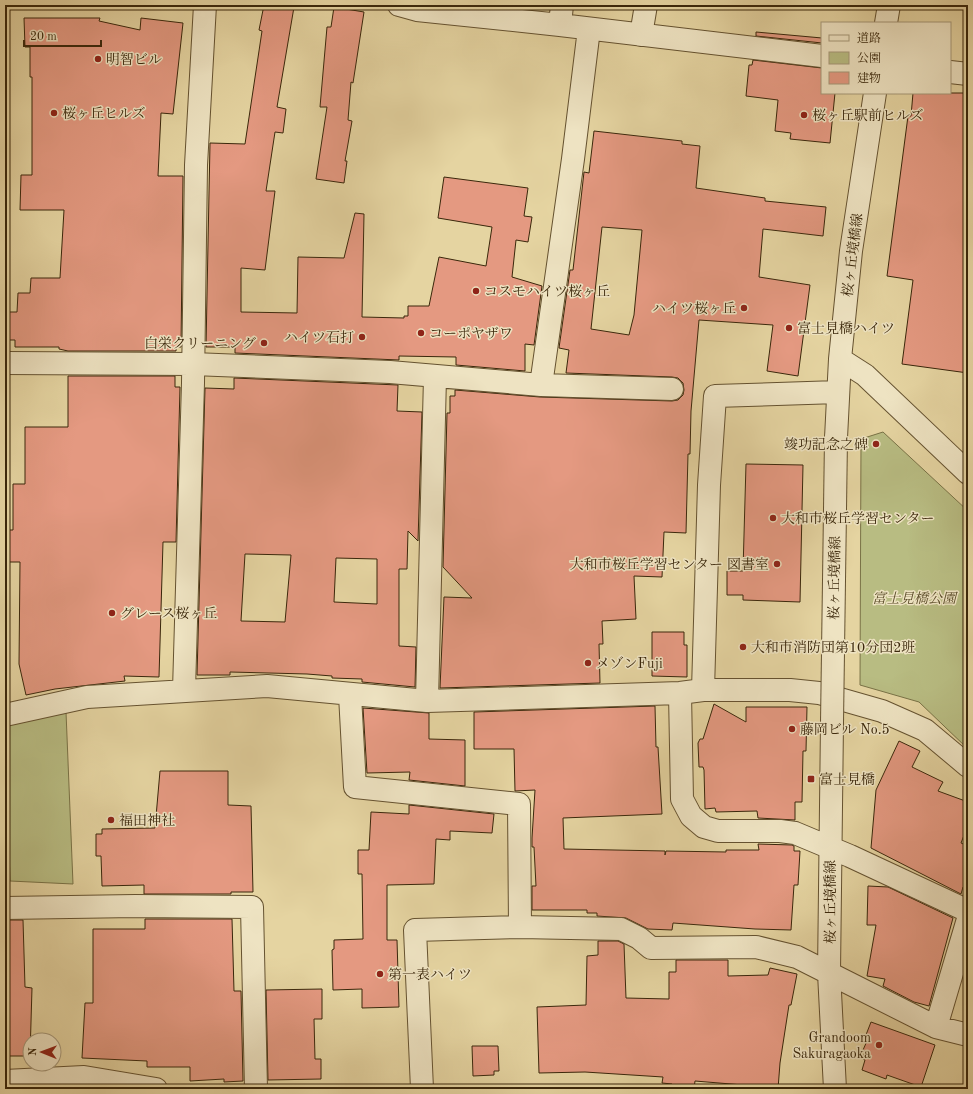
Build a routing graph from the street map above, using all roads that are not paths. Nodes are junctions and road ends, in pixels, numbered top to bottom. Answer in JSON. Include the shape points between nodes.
{"nodes":[{"id":1,"x":205,"y":5,"type":"edge"},
{"id":2,"x":399,"y":5,"type":"edge"},
{"id":3,"x":646,"y":5,"type":"edge"},
{"id":4,"x":889,"y":5,"type":"edge"},
{"id":5,"x":561,"y":15,"type":"edge"},
{"id":6,"x":886,"y":22,"type":"edge"},
{"id":7,"x":589,"y":29,"type":"junction"},
{"id":8,"x":641,"y":35,"type":"junction"},
{"id":9,"x":821,"y":56,"type":"edge"},
{"id":10,"x":951,"y":72,"type":"edge"},
{"id":11,"x":968,"y":74,"type":"edge"},
{"id":12,"x":875,"y":94,"type":"edge"},
{"id":13,"x":840,"y":359,"type":"junction"},
{"id":14,"x":5,"y":363,"type":"edge"},
{"id":15,"x":193,"y":364,"type":"junction"},
{"id":16,"x":435,"y":377,"type":"junction"},
{"id":17,"x":541,"y":384,"type":"junction"},
{"id":18,"x":672,"y":389,"type":"dead end"},
{"id":19,"x":838,"y":392,"type":"junction"},
{"id":20,"x":968,"y":473,"type":"edge"},
{"id":21,"x":184,"y":690,"type":"junction"},
{"id":22,"x":703,"y":690,"type":"junction"},
{"id":23,"x":680,"y":693,"type":"junction"},
{"id":24,"x":350,"y":695,"type":"junction"},
{"id":25,"x":427,"y":701,"type":"junction"},
{"id":26,"x":5,"y":715,"type":"edge"},
{"id":27,"x":968,"y":766,"type":"edge"},
{"id":28,"x":830,"y":847,"type":"junction"},
{"id":29,"x":5,"y":908,"type":"edge"},
{"id":30,"x":968,"y":911,"type":"edge"},
{"id":31,"x":968,"y":920,"type":"edge"},
{"id":32,"x":520,"y":927,"type":"junction"},
{"id":33,"x":829,"y":973,"type":"junction"},
{"id":34,"x":936,"y":1027,"type":"junction"},
{"id":35,"x":968,"y":1035,"type":"edge"},
{"id":36,"x":5,"y":1080,"type":"edge"},
{"id":37,"x":156,"y":1089,"type":"edge"},
{"id":38,"x":256,"y":1089,"type":"edge"},
{"id":39,"x":422,"y":1089,"type":"edge"},
{"id":40,"x":835,"y":1089,"type":"edge"}],
"edges":[{"from":1,"to":15,"type":"street","via":[[196,165]]},
{"from":2,"to":5,"type":"street","via":[[417,10]]},
{"from":3,"to":8,"type":"street"},
{"from":4,"to":6,"type":"street"},
{"from":5,"to":7,"type":"street"},
{"from":7,"to":8,"type":"street"},
{"from":7,"to":17,"type":"street"},
{"from":8,"to":9,"type":"street"},
{"from":10,"to":11,"type":"street"},
{"from":12,"to":13,"type":"street","name":"桜ヶ丘境橋線","via":[[852,251]]},
{"from":13,"to":19,"type":"street","name":"桜ヶ丘境橋線"},
{"from":13,"to":20,"type":"street","via":[[865,375]]},
{"from":14,"to":15,"type":"street"},
{"from":15,"to":16,"type":"street","via":[[390,372]]},
{"from":15,"to":21,"type":"street"},
{"from":16,"to":17,"type":"street"},
{"from":16,"to":25,"type":"street"},
{"from":17,"to":18,"type":"street"},
{"from":19,"to":22,"type":"street","via":[[715,396],[709,485]]},
{"from":19,"to":28,"type":"street","name":"桜ヶ丘境橋線","bridge":true},
{"from":21,"to":24,"type":"street","via":[[268,686]]},
{"from":21,"to":26,"type":"street","via":[[87,698]]},
{"from":22,"to":23,"type":"street"},
{"from":22,"to":27,"type":"street","via":[[790,690],[819,693],[859,704],[925,730]]},
{"from":23,"to":25,"type":"street"},
{"from":23,"to":28,"type":"street","via":[[682,799],[691,816],[704,827],[718,831],[780,830]]},
{"from":24,"to":25,"type":"street"},
{"from":24,"to":32,"type":"street","via":[[355,787],[519,804]]},
{"from":28,"to":30,"type":"street"},
{"from":28,"to":33,"type":"street","name":"桜ヶ丘境橋線"},
{"from":29,"to":38,"type":"street","via":[[252,906]]},
{"from":31,"to":34,"type":"street"},
{"from":32,"to":33,"type":"street","via":[[621,929],[639,938],[651,948],[756,947],[797,957]]},
{"from":32,"to":39,"type":"street","via":[[415,930]]},
{"from":33,"to":34,"type":"street"},
{"from":33,"to":40,"type":"street","name":"桜ヶ丘境橋線"},
{"from":34,"to":35,"type":"street"},
{"from":36,"to":37,"type":"street","via":[[84,1077]]}]}
